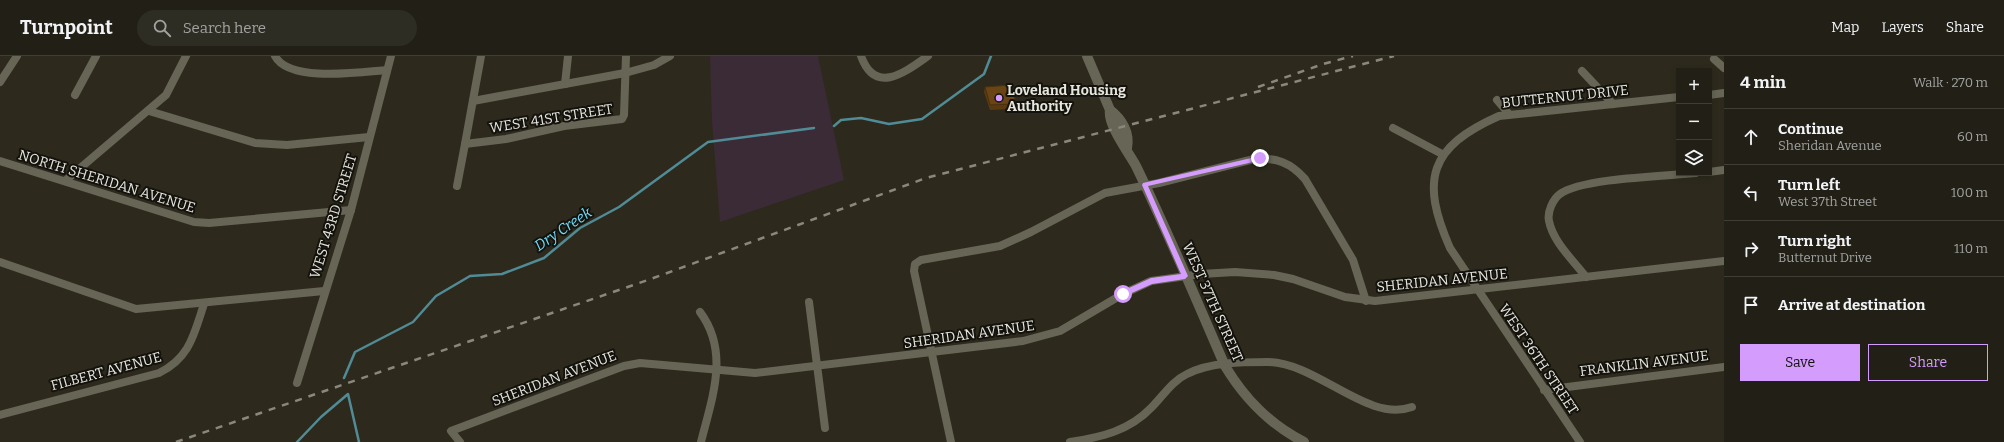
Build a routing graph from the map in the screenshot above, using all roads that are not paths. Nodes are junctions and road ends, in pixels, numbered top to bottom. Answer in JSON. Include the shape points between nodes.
{"nodes":[{"id":1,"x":17,"y":56,"type":"edge"},
{"id":2,"x":96,"y":56,"type":"edge"},
{"id":3,"x":186,"y":56,"type":"edge"},
{"id":4,"x":275,"y":56,"type":"edge"},
{"id":5,"x":390,"y":56,"type":"edge"},
{"id":6,"x":481,"y":56,"type":"edge"},
{"id":7,"x":568,"y":56,"type":"edge"},
{"id":8,"x":626,"y":56,"type":"edge"},
{"id":9,"x":670,"y":56,"type":"edge"},
{"id":10,"x":861,"y":56,"type":"edge"},
{"id":11,"x":928,"y":56,"type":"edge"},
{"id":12,"x":1087,"y":56,"type":"edge"},
{"id":13,"x":1714,"y":59,"type":"dead end"},
{"id":14,"x":1724,"y":68,"type":"edge"},
{"id":15,"x":387,"y":70,"type":"junction"},
{"id":16,"x":1582,"y":71,"type":"dead end"},
{"id":17,"x":625,"y":73,"type":"junction"},
{"id":18,"x":0,"y":82,"type":"edge"},
{"id":19,"x":565,"y":84,"type":"junction"},
{"id":20,"x":1724,"y":93,"type":"edge"},
{"id":21,"x":1712,"y":94,"type":"edge"},
{"id":22,"x":75,"y":95,"type":"dead end"},
{"id":23,"x":1676,"y":98,"type":"edge"},
{"id":24,"x":473,"y":100,"type":"junction"},
{"id":25,"x":1497,"y":100,"type":"dead end"},
{"id":26,"x":1613,"y":104,"type":"junction"},
{"id":27,"x":149,"y":111,"type":"junction"},
{"id":28,"x":1509,"y":114,"type":"junction"},
{"id":29,"x":1393,"y":128,"type":"dead end"},
{"id":30,"x":369,"y":137,"type":"junction"},
{"id":31,"x":465,"y":144,"type":"junction"},
{"id":32,"x":1442,"y":154,"type":"junction"},
{"id":33,"x":0,"y":161,"type":"edge"},
{"id":34,"x":1724,"y":170,"type":"edge"},
{"id":35,"x":1712,"y":172,"type":"edge"},
{"id":36,"x":1676,"y":175,"type":"edge"},
{"id":37,"x":65,"y":181,"type":"junction"},
{"id":38,"x":1145,"y":185,"type":"junction"},
{"id":39,"x":457,"y":186,"type":"dead end"},
{"id":40,"x":351,"y":210,"type":"junction"},
{"id":41,"x":1724,"y":261,"type":"edge"},
{"id":42,"x":0,"y":262,"type":"edge"},
{"id":43,"x":1185,"y":276,"type":"junction"},
{"id":44,"x":1586,"y":277,"type":"junction"},
{"id":45,"x":1477,"y":290,"type":"junction"},
{"id":46,"x":324,"y":291,"type":"junction"},
{"id":47,"x":1366,"y":301,"type":"junction"},
{"id":48,"x":808,"y":302,"type":"dead end"},
{"id":49,"x":204,"y":304,"type":"junction"},
{"id":50,"x":700,"y":312,"type":"dead end"},
{"id":51,"x":931,"y":352,"type":"junction"},
{"id":52,"x":817,"y":366,"type":"junction"},
{"id":53,"x":1225,"y":366,"type":"junction"},
{"id":54,"x":1724,"y":367,"type":"edge"},
{"id":55,"x":717,"y":371,"type":"junction"},
{"id":56,"x":297,"y":382,"type":"dead end"},
{"id":57,"x":1544,"y":390,"type":"junction"},
{"id":58,"x":1412,"y":407,"type":"dead end"},
{"id":59,"x":0,"y":415,"type":"edge"},
{"id":60,"x":826,"y":428,"type":"dead end"},
{"id":61,"x":1297,"y":441,"type":"edge"},
{"id":62,"x":460,"y":442,"type":"edge"},
{"id":63,"x":701,"y":442,"type":"edge"},
{"id":64,"x":951,"y":442,"type":"edge"},
{"id":65,"x":1070,"y":442,"type":"edge"},
{"id":66,"x":1580,"y":442,"type":"edge"}],
"edges":[{"from":1,"to":18,"type":"street"},
{"from":2,"to":22,"type":"street"},
{"from":3,"to":27,"type":"street","via":[[170,91]]},
{"from":4,"to":15,"type":"street","via":[[284,66],[318,75]]},
{"from":5,"to":15,"type":"street","name":"WEST 43RD STREET"},
{"from":6,"to":24,"type":"street","name":"WEST 41ST STREET"},
{"from":7,"to":19,"type":"street"},
{"from":8,"to":17,"type":"street","name":"WEST 41ST STREET"},
{"from":9,"to":17,"type":"street"},
{"from":10,"to":11,"type":"street","via":[[866,70],[882,78],[898,76]]},
{"from":12,"to":38,"type":"street","name":"WEST 37TH STREET","via":[[1110,110],[1109,115],[1114,129],[1121,143],[1127,148]]},
{"from":13,"to":14,"type":"street"},
{"from":15,"to":30,"type":"street","name":"WEST 43RD STREET"},
{"from":16,"to":26,"type":"street"},
{"from":17,"to":19,"type":"street"},
{"from":17,"to":31,"type":"street","name":"WEST 41ST STREET","via":[[622,119],[564,126],[506,139]]},
{"from":19,"to":24,"type":"street"},
{"from":20,"to":21,"type":"street"},
{"from":23,"to":26,"type":"street","name":"BUTTERNUT DRIVE"},
{"from":24,"to":31,"type":"street","name":"WEST 41ST STREET"},
{"from":25,"to":28,"type":"street"},
{"from":26,"to":28,"type":"street","name":"BUTTERNUT DRIVE"},
{"from":27,"to":30,"type":"street","via":[[255,143],[287,145]]},
{"from":27,"to":37,"type":"street"},
{"from":28,"to":32,"type":"street","name":"BUTTERNUT DRIVE","via":[[1471,128],[1449,145]]},
{"from":29,"to":32,"type":"street"},
{"from":30,"to":40,"type":"street","name":"WEST 43RD STREET"},
{"from":31,"to":39,"type":"street"},
{"from":32,"to":45,"type":"street","name":"BUTTERNUT DRIVE","via":[[1436,167],[1434,182],[1437,219],[1450,248]]},
{"from":33,"to":37,"type":"street","name":"NORTH SHERIDAN AVENUE"},
{"from":34,"to":35,"type":"street"},
{"from":36,"to":44,"type":"street","via":[[1588,184],[1568,190],[1555,198],[1549,213],[1551,227]]},
{"from":37,"to":40,"type":"street","name":"NORTH SHERIDAN AVENUE","via":[[200,223]]},
{"from":38,"to":43,"type":"street","name":"WEST 37TH STREET"},
{"from":38,"to":47,"type":"street","via":[[1254,159],[1284,158],[1305,179],[1345,246],[1357,269]]},
{"from":38,"to":51,"type":"street","via":[[1105,193],[1000,246],[921,260],[915,264],[914,271]]},
{"from":40,"to":46,"type":"street","name":"WEST 43RD STREET"},
{"from":41,"to":44,"type":"street","name":"SHERIDAN AVENUE"},
{"from":42,"to":49,"type":"street","via":[[136,309]]},
{"from":43,"to":47,"type":"street","name":"SHERIDAN AVENUE","via":[[1235,272],[1274,275]]},
{"from":43,"to":51,"type":"street","name":"SHERIDAN AVENUE","via":[[1151,281],[1138,286],[1082,320],[1051,334],[1023,341]]},
{"from":43,"to":53,"type":"street","name":"WEST 37TH STREET"},
{"from":44,"to":45,"type":"street","name":"SHERIDAN AVENUE"},
{"from":45,"to":47,"type":"street","name":"SHERIDAN AVENUE"},
{"from":45,"to":57,"type":"street","name":"WEST 36TH STREET"},
{"from":46,"to":49,"type":"street"},
{"from":46,"to":56,"type":"street","name":"WEST 43RD STREET"},
{"from":48,"to":52,"type":"street"},
{"from":49,"to":59,"type":"street","name":"FILBERT AVENUE","via":[[186,353],[171,368]]},
{"from":50,"to":55,"type":"street","via":[[709,320],[717,349]]},
{"from":51,"to":52,"type":"street","name":"SHERIDAN AVENUE"},
{"from":51,"to":64,"type":"street"},
{"from":52,"to":55,"type":"street","name":"SHERIDAN AVENUE","via":[[755,372]]},
{"from":52,"to":60,"type":"street"},
{"from":53,"to":58,"type":"street","via":[[1257,362],[1284,364],[1314,374],[1380,408],[1400,412]]},
{"from":53,"to":61,"type":"street","name":"WEST 37TH STREET","via":[[1250,403]]},
{"from":53,"to":65,"type":"street","via":[[1199,369],[1179,378],[1127,429],[1104,438]]},
{"from":54,"to":57,"type":"street","name":"FRANKLIN AVENUE"},
{"from":55,"to":62,"type":"street","name":"SHERIDAN AVENUE","via":[[640,363],[628,365],[451,431]]},
{"from":55,"to":63,"type":"street"},
{"from":57,"to":66,"type":"street","name":"WEST 36TH STREET"}]}
